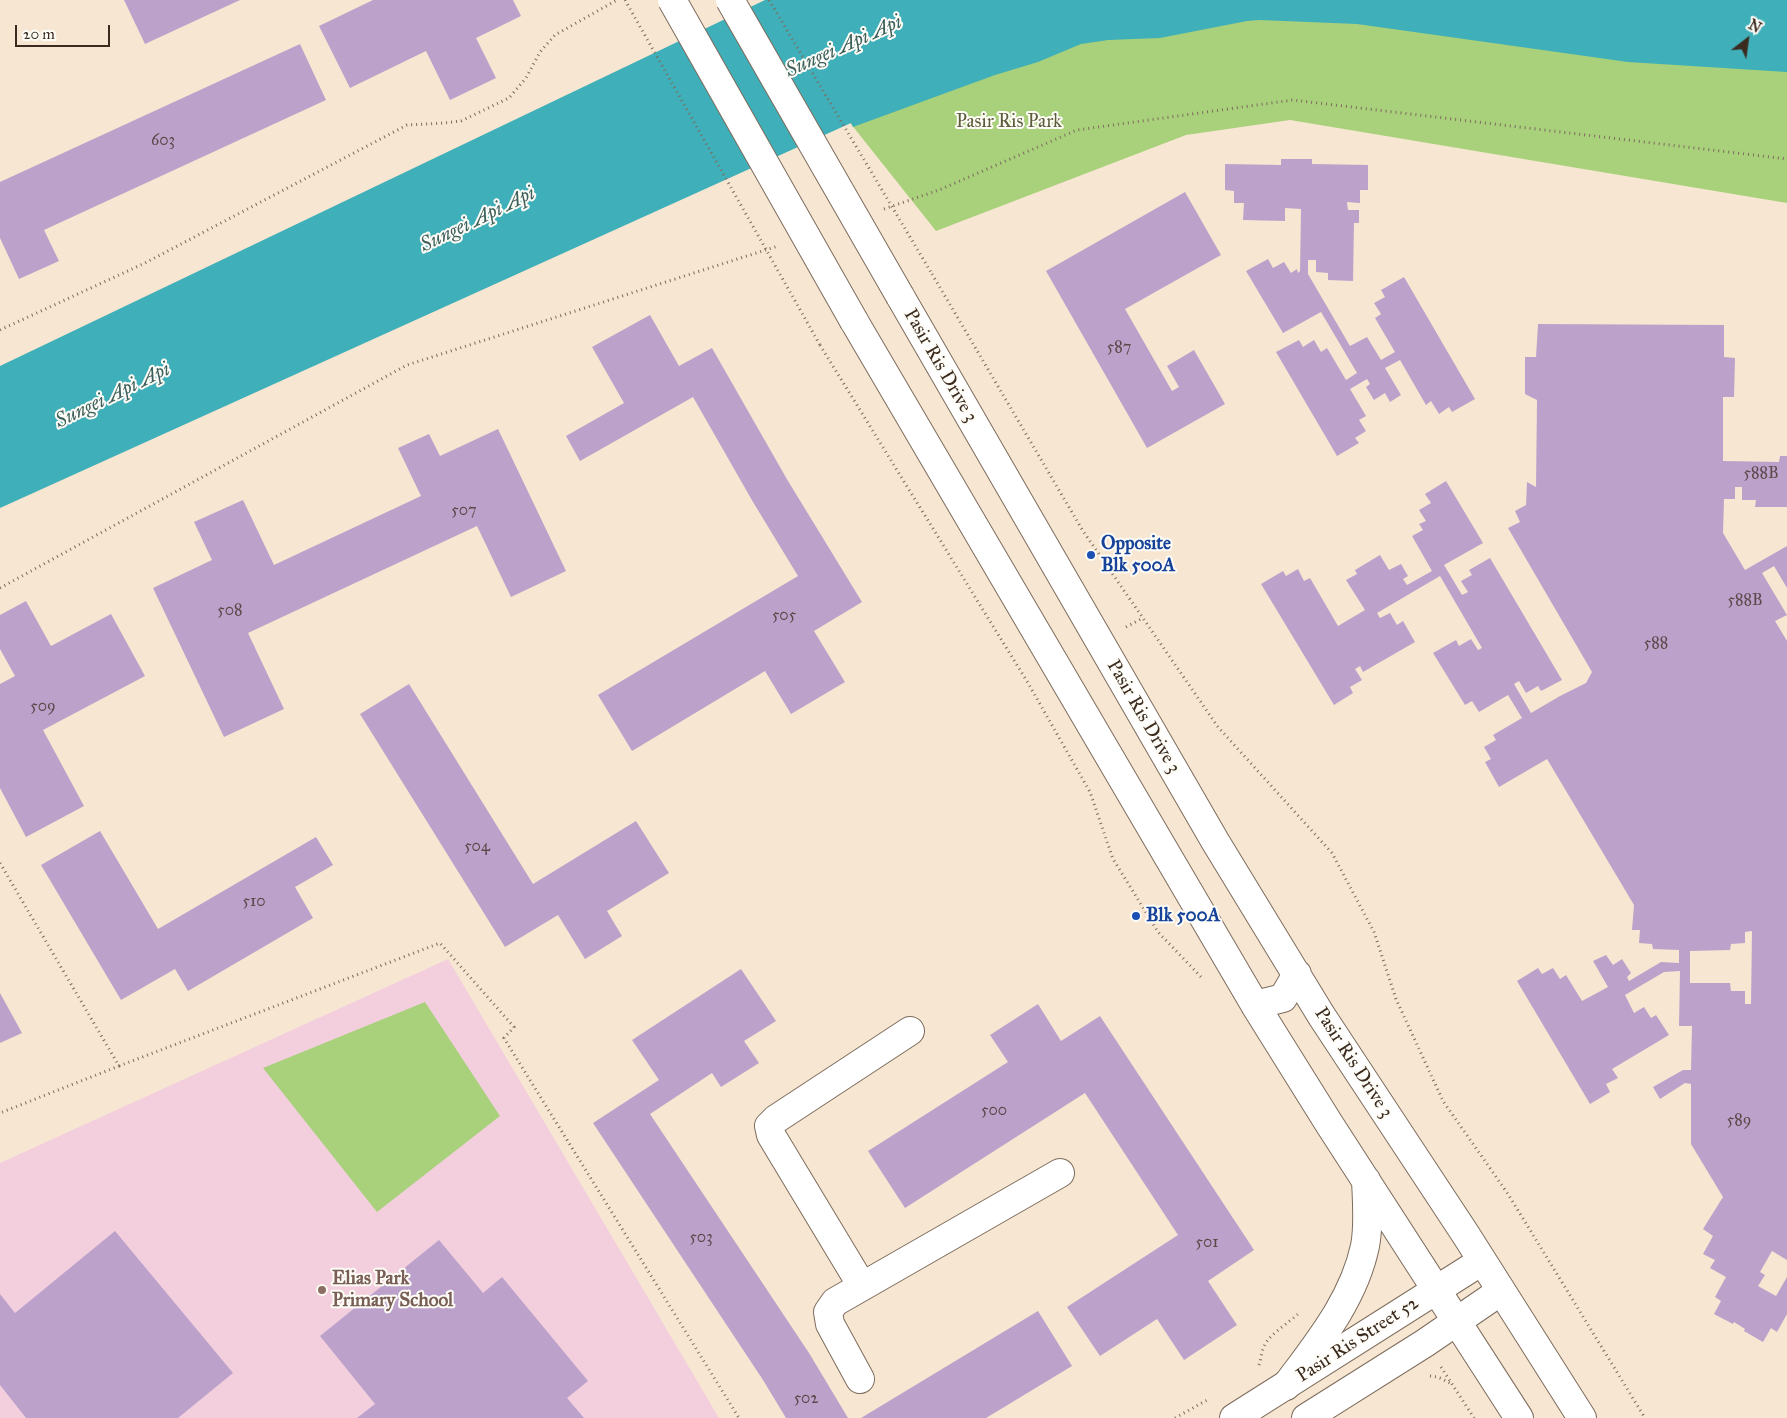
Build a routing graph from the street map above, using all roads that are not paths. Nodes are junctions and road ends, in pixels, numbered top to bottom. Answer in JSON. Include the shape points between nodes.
{"nodes":[{"id":1,"x":672,"y":0,"type":"edge"},
{"id":2,"x":730,"y":0,"type":"edge"},
{"id":3,"x":1297,"y":974,"type":"junction"},
{"id":4,"x":1255,"y":1005,"type":"junction"},
{"id":5,"x":910,"y":1031,"type":"dead end"},
{"id":6,"x":1060,"y":1173,"type":"dead end"},
{"id":7,"x":1366,"y":1180,"type":"junction"},
{"id":8,"x":1482,"y":1261,"type":"junction"},
{"id":9,"x":862,"y":1286,"type":"junction"},
{"id":10,"x":1437,"y":1290,"type":"junction"},
{"id":11,"x":1501,"y":1292,"type":"junction"},
{"id":12,"x":1458,"y":1321,"type":"junction"},
{"id":13,"x":860,"y":1379,"type":"dead end"},
{"id":14,"x":1286,"y":1386,"type":"junction"},
{"id":15,"x":1234,"y":1418,"type":"edge"},
{"id":16,"x":1306,"y":1418,"type":"edge"},
{"id":17,"x":1519,"y":1418,"type":"edge"},
{"id":18,"x":1582,"y":1418,"type":"edge"}],
"edges":[{"from":1,"to":4,"type":"main road","bridge":true,"via":[[854,320]]},
{"from":2,"to":3,"type":"main road","name":"Pasir Ris Drive 3","bridge":true,"via":[[1215,841]]},
{"from":3,"to":4,"type":"main road","via":[[1283,998]]},
{"from":3,"to":8,"type":"main road","name":"Pasir Ris Drive 3"},
{"from":4,"to":7,"type":"main road"},
{"from":5,"to":9,"type":"main road","via":[[769,1126],[771,1135]]},
{"from":6,"to":9,"type":"main road"},
{"from":7,"to":10,"type":"main road"},
{"from":7,"to":14,"type":"main road","via":[[1365,1246],[1356,1276],[1322,1339]]},
{"from":8,"to":10,"type":"main road","name":"Pasir Ris Street 52"},
{"from":8,"to":11,"type":"main road","name":"Pasir Ris Drive 3"},
{"from":9,"to":13,"type":"main road","via":[[835,1302],[828,1312],[830,1324]]},
{"from":10,"to":12,"type":"main road"},
{"from":10,"to":14,"type":"main road","name":"Pasir Ris Street 52"},
{"from":11,"to":12,"type":"main road","name":"Pasir Ris Street 52"},
{"from":11,"to":18,"type":"main road","name":"Pasir Ris Drive 3"},
{"from":12,"to":16,"type":"main road","name":"Pasir Ris Street 52"},
{"from":12,"to":17,"type":"main road"},
{"from":14,"to":15,"type":"main road","name":"Pasir Ris Street 52"}]}
